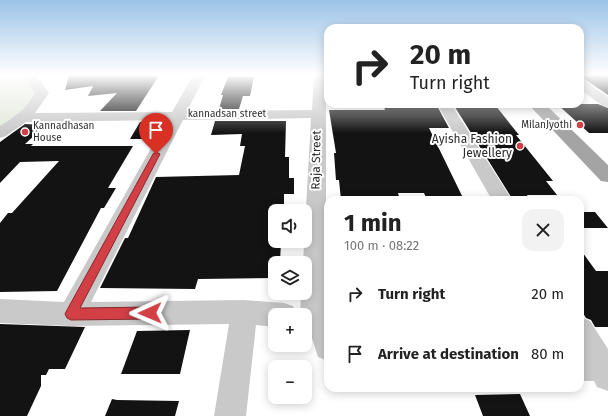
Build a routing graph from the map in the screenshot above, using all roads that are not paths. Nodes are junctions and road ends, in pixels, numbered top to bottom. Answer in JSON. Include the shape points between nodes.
{"nodes":[{"id":1,"x":42,"y":93,"type":"edge"},
{"id":2,"x":190,"y":93,"type":"edge"},
{"id":3,"x":319,"y":93,"type":"edge"},
{"id":4,"x":596,"y":93,"type":"edge"},
{"id":5,"x":608,"y":102,"type":"edge"},
{"id":6,"x":446,"y":108,"type":"edge"},
{"id":7,"x":540,"y":108,"type":"edge"},
{"id":8,"x":317,"y":114,"type":"junction"},
{"id":9,"x":178,"y":115,"type":"junction"},
{"id":10,"x":23,"y":118,"type":"junction"},
{"id":11,"x":0,"y":133,"type":"edge"},
{"id":12,"x":608,"y":176,"type":"edge"},
{"id":13,"x":500,"y":196,"type":"edge"},
{"id":14,"x":309,"y":308,"type":"edge"},
{"id":15,"x":0,"y":311,"type":"edge"},
{"id":16,"x":244,"y":312,"type":"junction"},
{"id":17,"x":71,"y":314,"type":"junction"},
{"id":18,"x":268,"y":314,"type":"edge"},
{"id":19,"x":312,"y":320,"type":"edge"},
{"id":20,"x":324,"y":332,"type":"edge"},
{"id":21,"x":584,"y":338,"type":"edge"},
{"id":22,"x":600,"y":369,"type":"edge"},
{"id":23,"x":230,"y":416,"type":"edge"}],
"edges":[{"from":1,"to":10,"type":"street"},
{"from":2,"to":9,"type":"street"},
{"from":3,"to":8,"type":"street","name":"Raja Street"},
{"from":4,"to":5,"type":"street"},
{"from":6,"to":13,"type":"street"},
{"from":7,"to":12,"type":"main road"},
{"from":8,"to":9,"type":"street","name":"kannadsan street"},
{"from":8,"to":14,"type":"street","name":"Raja Street"},
{"from":9,"to":10,"type":"street","name":"kannadsan street"},
{"from":9,"to":17,"type":"street"},
{"from":10,"to":11,"type":"street"},
{"from":15,"to":17,"type":"street"},
{"from":16,"to":17,"type":"street"},
{"from":16,"to":18,"type":"street"},
{"from":16,"to":23,"type":"street"},
{"from":19,"to":20,"type":"street"},
{"from":21,"to":22,"type":"street"}]}
